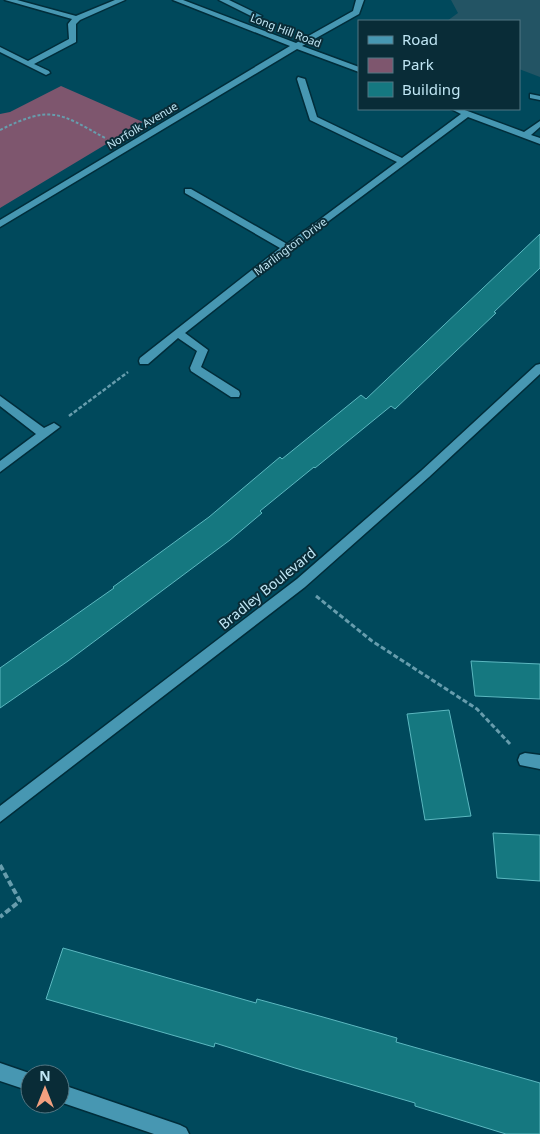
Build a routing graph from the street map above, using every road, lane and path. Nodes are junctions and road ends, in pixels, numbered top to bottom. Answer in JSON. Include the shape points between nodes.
{"nodes":[{"id":1,"x":10,"y":0,"type":"edge"},
{"id":2,"x":121,"y":0,"type":"edge"},
{"id":3,"x":177,"y":0,"type":"edge"},
{"id":4,"x":223,"y":0,"type":"edge"},
{"id":5,"x":360,"y":0,"type":"edge"},
{"id":6,"x":258,"y":16,"type":"dead end"},
{"id":7,"x":77,"y":18,"type":"junction"},
{"id":8,"x":296,"y":46,"type":"junction"},
{"id":9,"x":0,"y":49,"type":"edge"},
{"id":10,"x":28,"y":64,"type":"junction"},
{"id":11,"x":358,"y":70,"type":"edge"},
{"id":12,"x":46,"y":73,"type":"dead end"},
{"id":13,"x":301,"y":79,"type":"dead end"},
{"id":14,"x":457,"y":110,"type":"edge"},
{"id":15,"x":467,"y":114,"type":"junction"},
{"id":16,"x":540,"y":123,"type":"edge"},
{"id":17,"x":0,"y":130,"type":"edge"},
{"id":18,"x":526,"y":135,"type":"junction"},
{"id":19,"x":540,"y":141,"type":"edge"},
{"id":20,"x":125,"y":149,"type":"junction"},
{"id":21,"x":404,"y":162,"type":"junction"},
{"id":22,"x":188,"y":191,"type":"dead end"},
{"id":23,"x":1,"y":221,"type":"edge"},
{"id":24,"x":287,"y":248,"type":"junction"},
{"id":25,"x":178,"y":333,"type":"junction"},
{"id":26,"x":144,"y":361,"type":"joint"},
{"id":27,"x":540,"y":368,"type":"edge"},
{"id":28,"x":235,"y":394,"type":"dead end"},
{"id":29,"x":0,"y":400,"type":"edge"},
{"id":30,"x":54,"y":427,"type":"joint"},
{"id":31,"x":44,"y":434,"type":"junction"},
{"id":32,"x":0,"y":467,"type":"edge"},
{"id":33,"x":301,"y":583,"type":"junction"},
{"id":34,"x":525,"y":760,"type":"joint"},
{"id":35,"x":540,"y":762,"type":"edge"},
{"id":36,"x":0,"y":815,"type":"edge"},
{"id":37,"x":0,"y":865,"type":"edge"},
{"id":38,"x":0,"y":917,"type":"edge"},
{"id":39,"x":0,"y":1072,"type":"edge"},
{"id":40,"x":20,"y":1079,"type":"edge"},
{"id":41,"x":70,"y":1096,"type":"edge"},
{"id":42,"x":180,"y":1134,"type":"edge"}],
"edges":[{"from":1,"to":7,"type":"street"},
{"from":2,"to":7,"type":"street"},
{"from":3,"to":8,"type":"street","name":"Long Hill Road"},
{"from":4,"to":6,"type":"street"},
{"from":5,"to":8,"type":"street","name":"Norfolk Avenue","via":[[356,12]]},
{"from":7,"to":10,"type":"street","via":[[72,24],[72,40]]},
{"from":8,"to":11,"type":"street","name":"Long Hill Road"},
{"from":8,"to":20,"type":"street","name":"Norfolk Avenue"},
{"from":9,"to":10,"type":"street"},
{"from":10,"to":12,"type":"street"},
{"from":13,"to":21,"type":"street","via":[[314,118]]},
{"from":14,"to":15,"type":"street"},
{"from":15,"to":18,"type":"street"},
{"from":15,"to":21,"type":"street","name":"Marlington Drive"},
{"from":16,"to":18,"type":"street"},
{"from":17,"to":20,"type":"path","via":[[23,118],[51,113],[63,115]]},
{"from":18,"to":19,"type":"street"},
{"from":20,"to":23,"type":"street","name":"Norfolk Avenue"},
{"from":21,"to":24,"type":"street","name":"Marlington Drive"},
{"from":22,"to":24,"type":"street"},
{"from":24,"to":25,"type":"street","name":"Marlington Drive"},
{"from":25,"to":26,"type":"street","name":"Marlington Drive"},
{"from":25,"to":28,"type":"street","via":[[203,350],[195,368]]},
{"from":26,"to":30,"type":"path"},
{"from":27,"to":33,"type":"street","name":"Bradley Boulevard"},
{"from":29,"to":31,"type":"street"},
{"from":30,"to":31,"type":"street"},
{"from":31,"to":32,"type":"street"},
{"from":33,"to":34,"type":"path","via":[[372,642],[477,709]]},
{"from":33,"to":36,"type":"street","name":"Bradley Boulevard"},
{"from":34,"to":35,"type":"street"},
{"from":37,"to":38,"type":"path","via":[[20,901]]},
{"from":39,"to":40,"type":"street"},
{"from":41,"to":42,"type":"street"}]}
